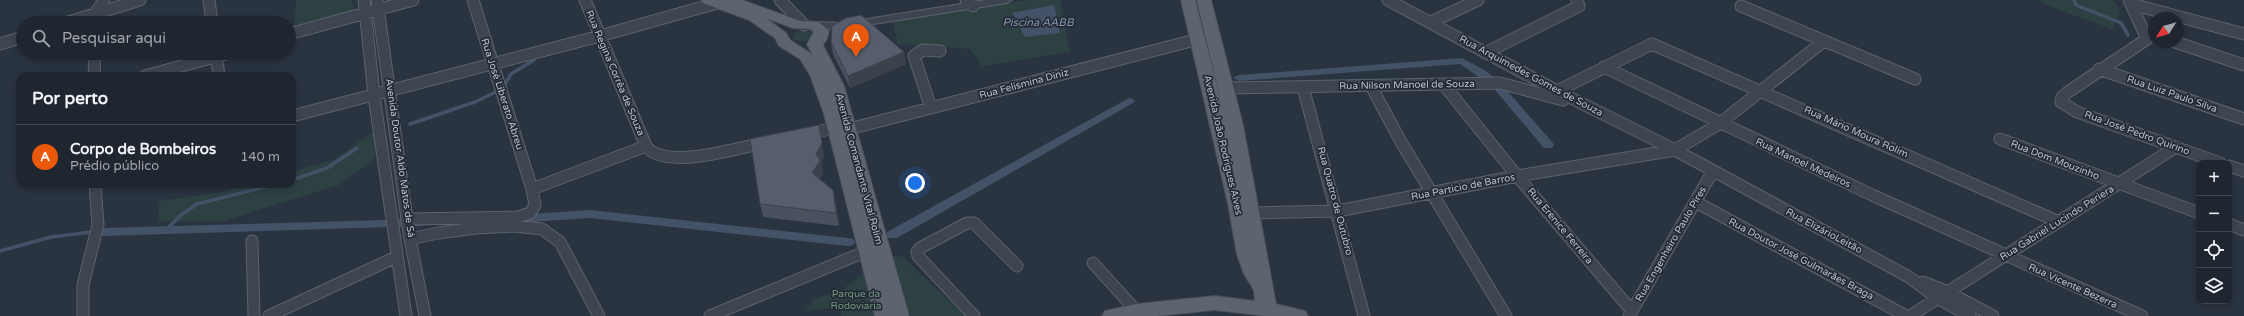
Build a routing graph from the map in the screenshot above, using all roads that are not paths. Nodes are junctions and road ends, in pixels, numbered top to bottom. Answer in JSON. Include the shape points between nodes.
{"nodes":[{"id":1,"x":104,"y":0,"type":"edge"},
{"id":2,"x":140,"y":0,"type":"edge"},
{"id":3,"x":209,"y":0,"type":"edge"},
{"id":4,"x":364,"y":0,"type":"edge"},
{"id":5,"x":414,"y":0,"type":"edge"},
{"id":6,"x":473,"y":0,"type":"edge"},
{"id":7,"x":585,"y":0,"type":"edge"},
{"id":8,"x":780,"y":0,"type":"edge"},
{"id":9,"x":1007,"y":0,"type":"edge"},
{"id":10,"x":1188,"y":0,"type":"edge"},
{"id":11,"x":1204,"y":0,"type":"edge"},
{"id":12,"x":1388,"y":0,"type":"edge"},
{"id":13,"x":1478,"y":0,"type":"edge"},
{"id":14,"x":1577,"y":0,"type":"edge"},
{"id":15,"x":718,"y":1,"type":"edge"},
{"id":16,"x":2130,"y":2,"type":"edge"},
{"id":17,"x":970,"y":3,"type":"edge"},
{"id":18,"x":378,"y":4,"type":"edge"},
{"id":19,"x":1741,"y":6,"type":"dead end"},
{"id":20,"x":366,"y":12,"type":"junction"},
{"id":21,"x":96,"y":16,"type":"edge"},
{"id":22,"x":100,"y":16,"type":"edge"},
{"id":23,"x":211,"y":16,"type":"edge"},
{"id":24,"x":1431,"y":22,"type":"junction"},
{"id":25,"x":810,"y":31,"type":"junction"},
{"id":26,"x":296,"y":32,"type":"edge"},
{"id":27,"x":2148,"y":33,"type":"edge"},
{"id":28,"x":2244,"y":34,"type":"edge"},
{"id":29,"x":600,"y":36,"type":"junction"},
{"id":30,"x":781,"y":36,"type":"junction"},
{"id":31,"x":2148,"y":36,"type":"edge"},
{"id":32,"x":16,"y":39,"type":"edge"},
{"id":33,"x":1199,"y":39,"type":"junction"},
{"id":34,"x":1824,"y":42,"type":"junction"},
{"id":35,"x":0,"y":44,"type":"edge"},
{"id":36,"x":2184,"y":45,"type":"edge"},
{"id":37,"x":796,"y":49,"type":"junction"},
{"id":38,"x":940,"y":51,"type":"dead end"},
{"id":39,"x":1485,"y":54,"type":"junction"},
{"id":40,"x":95,"y":60,"type":"edge"},
{"id":41,"x":199,"y":60,"type":"edge"},
{"id":42,"x":217,"y":60,"type":"edge"},
{"id":43,"x":491,"y":63,"type":"junction"},
{"id":44,"x":2244,"y":65,"type":"edge"},
{"id":45,"x":1604,"y":67,"type":"junction"},
{"id":46,"x":2099,"y":69,"type":"junction"},
{"id":47,"x":94,"y":72,"type":"edge"},
{"id":48,"x":158,"y":72,"type":"edge"},
{"id":49,"x":218,"y":72,"type":"edge"},
{"id":50,"x":1915,"y":79,"type":"dead end"},
{"id":51,"x":1537,"y":81,"type":"junction"},
{"id":52,"x":1500,"y":83,"type":"junction"},
{"id":53,"x":1444,"y":85,"type":"junction"},
{"id":54,"x":1371,"y":86,"type":"junction"},
{"id":55,"x":1304,"y":87,"type":"junction"},
{"id":56,"x":1226,"y":88,"type":"junction"},
{"id":57,"x":391,"y":91,"type":"junction"},
{"id":58,"x":1557,"y":91,"type":"junction"},
{"id":59,"x":1763,"y":91,"type":"junction"},
{"id":60,"x":374,"y":95,"type":"junction"},
{"id":61,"x":1585,"y":106,"type":"junction"},
{"id":62,"x":931,"y":108,"type":"junction"},
{"id":63,"x":296,"y":115,"type":"edge"},
{"id":64,"x":2244,"y":119,"type":"edge"},
{"id":65,"x":1719,"y":124,"type":"junction"},
{"id":66,"x":842,"y":129,"type":"junction"},
{"id":67,"x":796,"y":136,"type":"edge"},
{"id":68,"x":2000,"y":139,"type":"dead end"},
{"id":69,"x":773,"y":140,"type":"edge"},
{"id":70,"x":646,"y":146,"type":"junction"},
{"id":71,"x":2176,"y":147,"type":"junction"},
{"id":72,"x":1675,"y":150,"type":"junction"},
{"id":73,"x":2212,"y":160,"type":"edge"},
{"id":74,"x":2232,"y":167,"type":"edge"},
{"id":75,"x":1713,"y":171,"type":"junction"},
{"id":76,"x":2244,"y":172,"type":"edge"},
{"id":77,"x":1517,"y":176,"type":"junction"},
{"id":78,"x":2120,"y":184,"type":"junction"},
{"id":79,"x":94,"y":188,"type":"edge"},
{"id":80,"x":532,"y":189,"type":"junction"},
{"id":81,"x":1431,"y":193,"type":"junction"},
{"id":82,"x":1696,"y":202,"type":"junction"},
{"id":83,"x":1338,"y":211,"type":"junction"},
{"id":84,"x":2196,"y":212,"type":"edge"},
{"id":85,"x":1251,"y":213,"type":"junction"},
{"id":86,"x":2059,"y":222,"type":"junction"},
{"id":87,"x":2232,"y":225,"type":"edge"},
{"id":88,"x":409,"y":229,"type":"junction"},
{"id":89,"x":2244,"y":230,"type":"edge"},
{"id":90,"x":252,"y":241,"type":"dead end"},
{"id":91,"x":867,"y":251,"type":"junction"},
{"id":92,"x":2004,"y":256,"type":"junction"},
{"id":93,"x":396,"y":257,"type":"junction"},
{"id":94,"x":1093,"y":263,"type":"dead end"},
{"id":95,"x":1017,"y":266,"type":"dead end"},
{"id":96,"x":1262,"y":288,"type":"junction"},
{"id":97,"x":1942,"y":295,"type":"junction"},
{"id":98,"x":1266,"y":308,"type":"junction"},
{"id":99,"x":1138,"y":313,"type":"edge"},
{"id":100,"x":1630,"y":314,"type":"edge"},
{"id":101,"x":83,"y":316,"type":"edge"},
{"id":102,"x":254,"y":316,"type":"edge"},
{"id":103,"x":269,"y":316,"type":"edge"},
{"id":104,"x":406,"y":316,"type":"edge"},
{"id":105,"x":425,"y":316,"type":"edge"},
{"id":106,"x":599,"y":316,"type":"edge"},
{"id":107,"x":710,"y":316,"type":"edge"},
{"id":108,"x":885,"y":316,"type":"edge"},
{"id":109,"x":899,"y":316,"type":"edge"},
{"id":110,"x":974,"y":316,"type":"edge"},
{"id":111,"x":1112,"y":316,"type":"edge"},
{"id":112,"x":1298,"y":316,"type":"edge"},
{"id":113,"x":1364,"y":316,"type":"edge"},
{"id":114,"x":1506,"y":316,"type":"edge"},
{"id":115,"x":1906,"y":316,"type":"edge"},
{"id":116,"x":1910,"y":316,"type":"edge"},
{"id":117,"x":1970,"y":316,"type":"edge"},
{"id":118,"x":1993,"y":316,"type":"edge"},
{"id":119,"x":2142,"y":316,"type":"edge"}],
"edges":[{"from":1,"to":21,"type":"street"},
{"from":2,"to":22,"type":"street"},
{"from":3,"to":23,"type":"street"},
{"from":4,"to":20,"type":"street","name":"Avenida Doutor Aldo Matos de Sá"},
{"from":5,"to":18,"type":"street"},
{"from":6,"to":43,"type":"street","name":"Rua José Liberato Abreu"},
{"from":7,"to":29,"type":"street","name":"Rua Regina Corrêa de Souza"},
{"from":8,"to":25,"type":"street"},
{"from":9,"to":17,"type":"street"},
{"from":10,"to":33,"type":"main road","name":"Avenida João Rodrigues Alves"},
{"from":11,"to":56,"type":"main road","name":"Avenida João Rodrigues Alves"},
{"from":12,"to":24,"type":"street","name":"Rua Arquimedes Gomes de Souza"},
{"from":13,"to":24,"type":"street"},
{"from":14,"to":39,"type":"street","via":[[1579,6]]},
{"from":15,"to":25,"type":"main road"},
{"from":15,"to":29,"type":"street"},
{"from":15,"to":30,"type":"main road","name":"Avenida Comandante Vital Rolim","via":[[754,17]]},
{"from":16,"to":27,"type":"street"},
{"from":16,"to":28,"type":"street"},
{"from":17,"to":25,"type":"street"},
{"from":18,"to":20,"type":"street"},
{"from":18,"to":57,"type":"street","name":"Avenida Doutor Aldo Matos de Sá"},
{"from":19,"to":34,"type":"street"},
{"from":20,"to":26,"type":"street"},
{"from":20,"to":60,"type":"street","name":"Avenida Doutor Aldo Matos de Sá"},
{"from":24,"to":39,"type":"street","name":"Rua Arquimedes Gomes de Souza"},
{"from":25,"to":30,"type":"main road","via":[[786,31]]},
{"from":25,"to":37,"type":"main road"},
{"from":25,"to":66,"type":"main road","name":"Avenida Comandante Vital Rolim","via":[[836,86]]},
{"from":29,"to":43,"type":"street"},
{"from":29,"to":70,"type":"street","name":"Rua Regina Corrêa de Souza"},
{"from":30,"to":37,"type":"main road","name":"Avenida Comandante Vital Rolim","via":[[784,43]]},
{"from":31,"to":46,"type":"street"},
{"from":32,"to":35,"type":"street"},
{"from":33,"to":62,"type":"street","name":"Rua Felismina Diniz"},
{"from":33,"to":96,"type":"main road","name":"Avenida João Rodrigues Alves","via":[[1239,211],[1245,256]]},
{"from":34,"to":50,"type":"street"},
{"from":34,"to":59,"type":"street"},
{"from":36,"to":44,"type":"street"},
{"from":37,"to":66,"type":"main road","name":"Avenida Comandante Vital Rolim","via":[[805,56],[818,76],[830,108]]},
{"from":38,"to":62,"type":"street","via":[[923,50],[914,56]]},
{"from":39,"to":51,"type":"street","name":"Rua Arquimedes Gomes de Souza"},
{"from":40,"to":47,"type":"street"},
{"from":41,"to":48,"type":"street"},
{"from":42,"to":49,"type":"street"},
{"from":43,"to":57,"type":"street"},
{"from":43,"to":80,"type":"street","name":"Rua José Liberato Abreu","via":[[502,89]]},
{"from":45,"to":58,"type":"street"},
{"from":45,"to":59,"type":"street","name":"Rua Mário Moura Rolim","via":[[1652,44]]},
{"from":45,"to":65,"type":"street","name":"Rua Manoel Medeiros"},
{"from":46,"to":64,"type":"street","name":"Rua Luiz Paulo Silva"},
{"from":46,"to":71,"type":"street","name":"Rua José Pedro Quirino","via":[[2062,97],[2061,102],[2077,112]]},
{"from":51,"to":52,"type":"street"},
{"from":51,"to":58,"type":"street","name":"Rua Arquimedes Gomes de Souza"},
{"from":52,"to":53,"type":"street","name":"Rua Nilson Manoel de Souza"},
{"from":52,"to":61,"type":"street","name":"Rua Nilson Manoel de Souza"},
{"from":53,"to":54,"type":"street","name":"Rua Nilson Manoel de Souza"},
{"from":53,"to":77,"type":"street","name":"Rua Erenice Ferreira"},
{"from":54,"to":55,"type":"street","name":"Rua Nilson Manoel de Souza"},
{"from":54,"to":81,"type":"street"},
{"from":55,"to":56,"type":"street","name":"Rua Nilson Manoel de Souza"},
{"from":55,"to":83,"type":"street","name":"Rua Quatro de Outubro"},
{"from":56,"to":85,"type":"main road","name":"Avenida João Rodrigues Alves"},
{"from":57,"to":60,"type":"street"},
{"from":57,"to":88,"type":"street","name":"Avenida Doutor Aldo Matos de Sá"},
{"from":58,"to":61,"type":"street","name":"Rua Arquimedes Gomes de Souza"},
{"from":59,"to":65,"type":"street"},
{"from":59,"to":86,"type":"street","name":"Rua Mário Moura Rolim"},
{"from":60,"to":63,"type":"street"},
{"from":60,"to":93,"type":"street","name":"Avenida Doutor Aldo Matos de Sá"},
{"from":61,"to":72,"type":"street","name":"Rua Arquimedes Gomes de Souza"},
{"from":62,"to":66,"type":"street","name":"Rua Felismina Diniz"},
{"from":65,"to":72,"type":"street"},
{"from":65,"to":92,"type":"street","name":"Rua Manoel Medeiros"},
{"from":66,"to":67,"type":"street","name":"Rua Felismina Diniz"},
{"from":66,"to":91,"type":"main road","name":"Avenida Comandante Vital Rolim"},
{"from":66,"to":109,"type":"main road","name":"Avenida Comandante Vital Rolim"},
{"from":68,"to":78,"type":"street","name":"Rua Dom Mouzinho"},
{"from":69,"to":70,"type":"street","via":[[689,157],[668,158],[654,154]]},
{"from":70,"to":80,"type":"street"},
{"from":71,"to":73,"type":"street","name":"Rua José Pedro Quirino"},
{"from":71,"to":78,"type":"street","name":"Rua Gabriel Lucindo Periera"},
{"from":72,"to":75,"type":"street","name":"Rua ElizárioLeitão"},
{"from":72,"to":77,"type":"street","name":"Rua Particio de Barros"},
{"from":74,"to":76,"type":"street"},
{"from":75,"to":82,"type":"street","name":"Rua Engenheiro Paulo Pires"},
{"from":75,"to":97,"type":"street","name":"Rua ElizárioLeitão"},
{"from":77,"to":81,"type":"street","name":"Rua Particio de Barros"},
{"from":77,"to":100,"type":"street","name":"Rua Erenice Ferreira"},
{"from":78,"to":84,"type":"street","name":"Rua Dom Mouzinho"},
{"from":78,"to":86,"type":"street","name":"Rua Gabriel Lucindo Periera"},
{"from":79,"to":101,"type":"street","via":[[98,225],[83,284]]},
{"from":80,"to":88,"type":"street","name":"Rua José Liberato Abreu","via":[[535,205],[533,209],[518,217]]},
{"from":81,"to":83,"type":"street","name":"Rua Particio de Barros"},
{"from":81,"to":114,"type":"street"},
{"from":82,"to":100,"type":"street","name":"Rua Engenheiro Paulo Pires"},
{"from":82,"to":115,"type":"street","name":"Rua Doutor José Gulmarães Braga"},
{"from":83,"to":85,"type":"street","name":"Rua Particio de Barros"},
{"from":83,"to":113,"type":"street","name":"Rua Quatro de Outubro"},
{"from":85,"to":96,"type":"main road","name":"Avenida João Rodrigues Alves","via":[[1261,267]]},
{"from":86,"to":92,"type":"street","name":"Rua Gabriel Lucindo Periera"},
{"from":87,"to":89,"type":"street"},
{"from":88,"to":105,"type":"street","name":"Avenida Doutor Aldo Matos de Sá"},
{"from":88,"to":106,"type":"street","via":[[426,234],[468,229],[542,229],[560,242]]},
{"from":90,"to":102,"type":"street"},
{"from":91,"to":107,"type":"street"},
{"from":91,"to":108,"type":"main road","name":"Avenida Comandante Vital Rolim"},
{"from":92,"to":97,"type":"street","name":"Rua Gabriel Lucindo Periera"},
{"from":92,"to":119,"type":"street","name":"Rua Vicente Bezerra"},
{"from":93,"to":103,"type":"street"},
{"from":93,"to":104,"type":"street","name":"Avenida Doutor Aldo Matos de Sá"},
{"from":94,"to":99,"type":"street"},
{"from":95,"to":110,"type":"street","via":[[974,223],[967,223],[916,252]]},
{"from":96,"to":98,"type":"main road","name":"Avenida João Rodrigues Alves"},
{"from":97,"to":116,"type":"street","name":"Rua Gabriel Lucindo Periera"},
{"from":97,"to":117,"type":"street","name":"Rua ElizárioLeitão"},
{"from":97,"to":118,"type":"street"},
{"from":98,"to":99,"type":"main road","via":[[1215,303]]},
{"from":98,"to":112,"type":"main road"},
{"from":99,"to":111,"type":"main road"}]}
